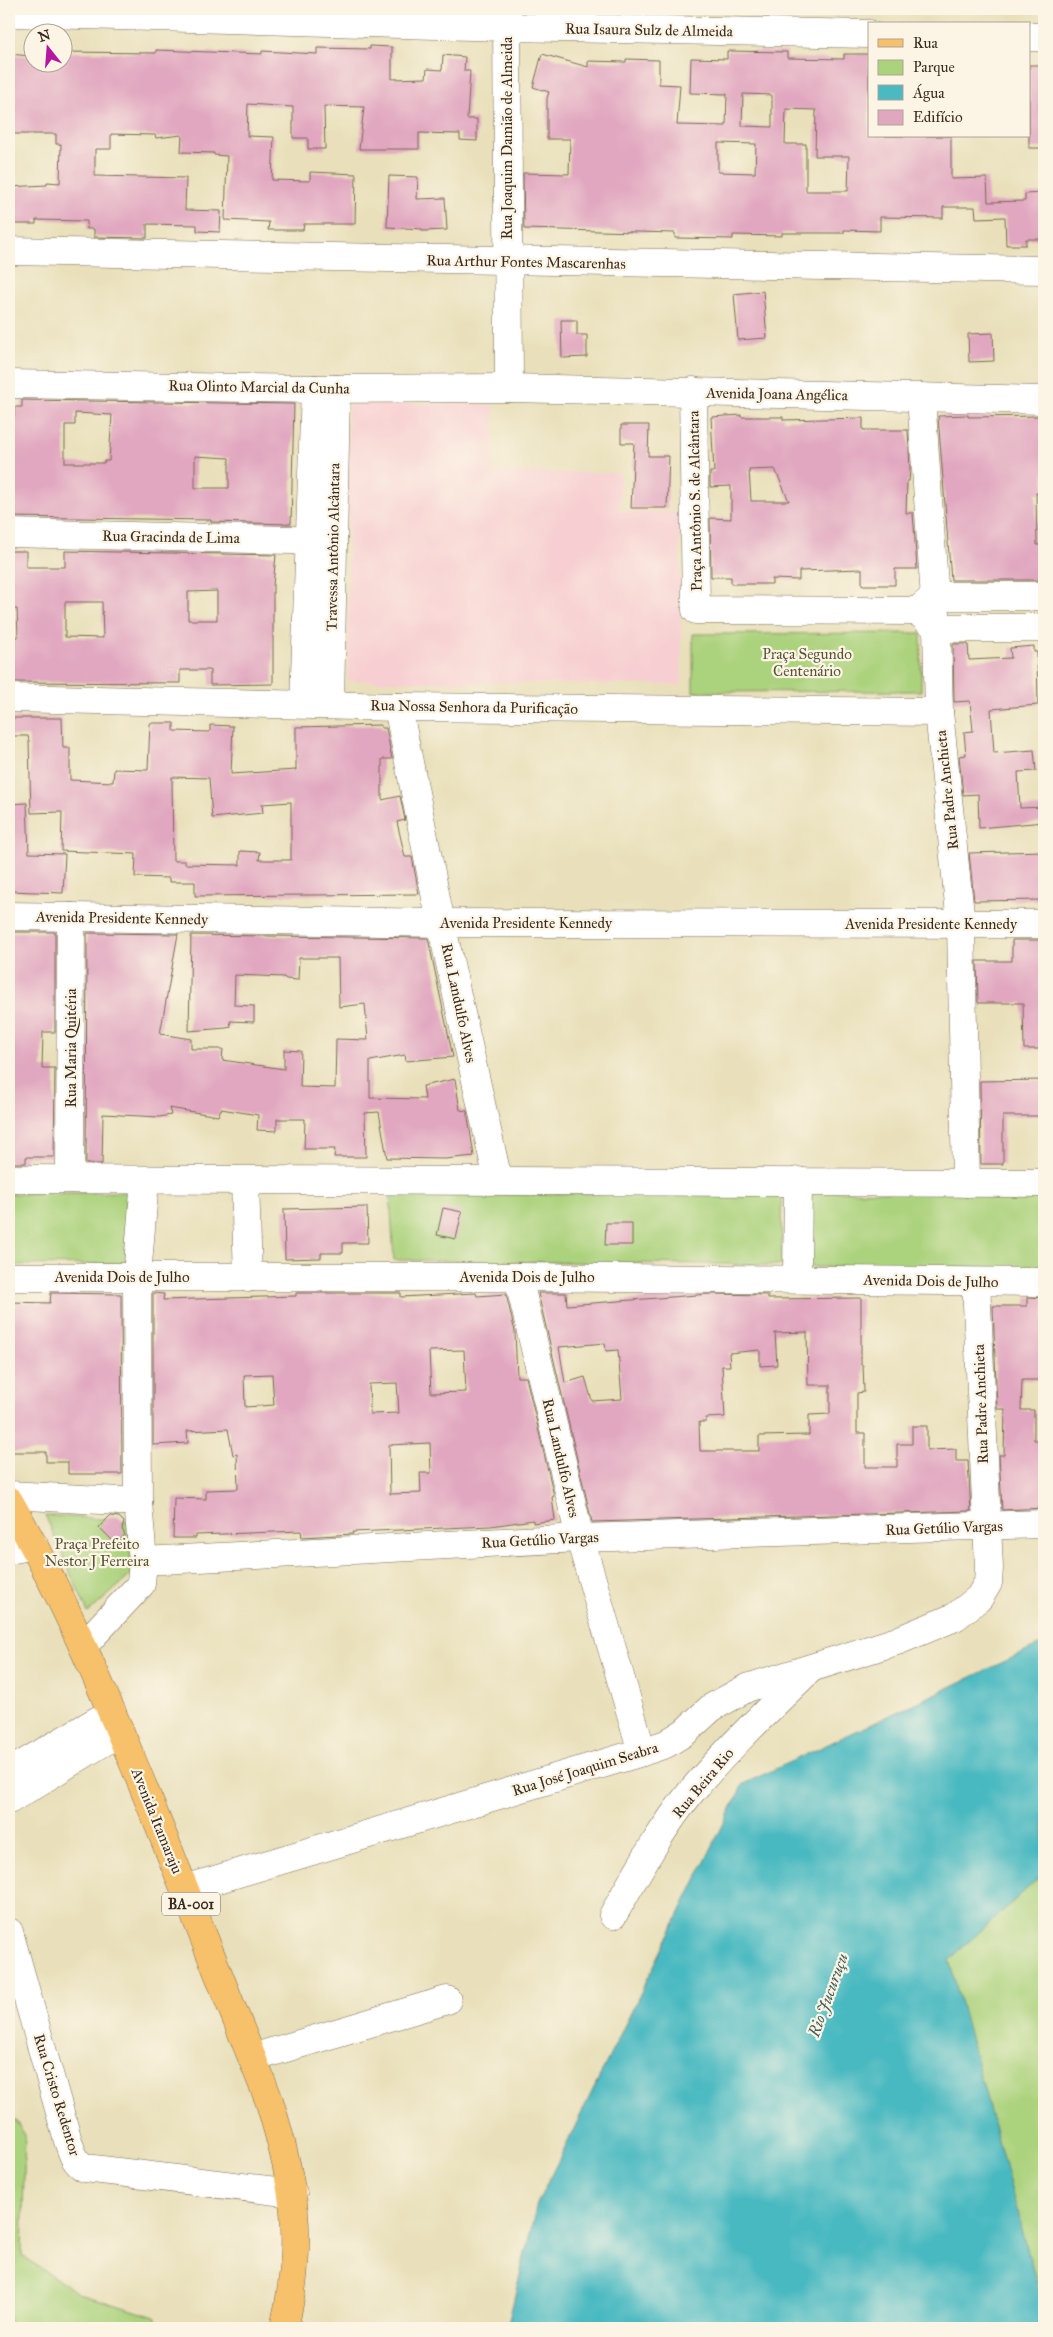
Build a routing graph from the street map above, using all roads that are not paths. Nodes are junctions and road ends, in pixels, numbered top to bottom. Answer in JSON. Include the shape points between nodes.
{"nodes":[{"id":1,"x":9,"y":13,"type":"edge"},
{"id":2,"x":507,"y":18,"type":"edge"},
{"id":3,"x":868,"y":34,"type":"edge"},
{"id":4,"x":1030,"y":36,"type":"edge"},
{"id":5,"x":1044,"y":37,"type":"edge"},
{"id":6,"x":9,"y":251,"type":"edge"},
{"id":7,"x":507,"y":262,"type":"junction"},
{"id":8,"x":1044,"y":270,"type":"edge"},
{"id":9,"x":9,"y":384,"type":"edge"},
{"id":10,"x":509,"y":388,"type":"junction"},
{"id":11,"x":326,"y":389,"type":"junction"},
{"id":12,"x":693,"y":392,"type":"junction"},
{"id":13,"x":921,"y":397,"type":"junction"},
{"id":14,"x":1044,"y":400,"type":"edge"},
{"id":15,"x":9,"y":533,"type":"edge"},
{"id":16,"x":321,"y":540,"type":"junction"},
{"id":17,"x":1044,"y":596,"type":"edge"},
{"id":18,"x":930,"y":612,"type":"junction"},
{"id":19,"x":1044,"y":628,"type":"edge"},
{"id":20,"x":9,"y":698,"type":"edge"},
{"id":21,"x":317,"y":705,"type":"junction"},
{"id":22,"x":398,"y":707,"type":"junction"},
{"id":23,"x":939,"y":712,"type":"junction"},
{"id":24,"x":9,"y":916,"type":"edge"},
{"id":25,"x":71,"y":917,"type":"junction"},
{"id":26,"x":441,"y":923,"type":"junction"},
{"id":27,"x":961,"y":924,"type":"junction"},
{"id":28,"x":1044,"y":924,"type":"edge"},
{"id":29,"x":9,"y":1179,"type":"edge"},
{"id":30,"x":70,"y":1179,"type":"junction"},
{"id":31,"x":145,"y":1180,"type":"junction"},
{"id":32,"x":498,"y":1180,"type":"junction"},
{"id":33,"x":245,"y":1181,"type":"junction"},
{"id":34,"x":798,"y":1181,"type":"junction"},
{"id":35,"x":966,"y":1183,"type":"junction"},
{"id":36,"x":1044,"y":1183,"type":"edge"},
{"id":37,"x":137,"y":1276,"type":"junction"},
{"id":38,"x":9,"y":1277,"type":"edge"},
{"id":39,"x":518,"y":1277,"type":"junction"},
{"id":40,"x":248,"y":1278,"type":"junction"},
{"id":41,"x":797,"y":1279,"type":"junction"},
{"id":42,"x":976,"y":1282,"type":"junction"},
{"id":43,"x":1044,"y":1282,"type":"edge"},
{"id":44,"x":9,"y":1495,"type":"edge"},
{"id":45,"x":9,"y":1501,"type":"edge"},
{"id":46,"x":138,"y":1502,"type":"junction"},
{"id":47,"x":1044,"y":1524,"type":"edge"},
{"id":48,"x":986,"y":1527,"type":"junction"},
{"id":49,"x":580,"y":1538,"type":"junction"},
{"id":50,"x":22,"y":1547,"type":"edge"},
{"id":51,"x":143,"y":1561,"type":"junction"},
{"id":52,"x":83,"y":1646,"type":"junction"},
{"id":53,"x":812,"y":1668,"type":"junction"},
{"id":54,"x":116,"y":1722,"type":"junction"},
{"id":55,"x":642,"y":1752,"type":"junction"},
{"id":56,"x":9,"y":1772,"type":"edge"},
{"id":57,"x":9,"y":1800,"type":"edge"},
{"id":58,"x":185,"y":1889,"type":"junction"},
{"id":59,"x":613,"y":1914,"type":"dead end"},
{"id":60,"x":9,"y":1932,"type":"edge"},
{"id":61,"x":448,"y":2000,"type":"dead end"},
{"id":62,"x":252,"y":2058,"type":"junction"},
{"id":63,"x":293,"y":2192,"type":"junction"},
{"id":64,"x":284,"y":2328,"type":"edge"}],
"edges":[{"from":1,"to":2,"type":"street","name":"Rua Isaura Sulz de Almeida"},
{"from":2,"to":3,"type":"street","name":"Rua Isaura Sulz de Almeida"},
{"from":2,"to":7,"type":"street","name":"Rua Joaquim Damião de Almeida"},
{"from":4,"to":5,"type":"street"},
{"from":6,"to":7,"type":"street","name":"Rua Arthur Fontes Mascarenhas"},
{"from":7,"to":8,"type":"street","name":"Rua Arthur Fontes Mascarenhas"},
{"from":7,"to":10,"type":"street","name":"Rua Joaquim Damião de Almeida"},
{"from":9,"to":11,"type":"street","name":"Rua Olinto Marcial da Cunha"},
{"from":10,"to":11,"type":"street","name":"Rua Olinto Marcial da Cunha"},
{"from":10,"to":12,"type":"street","name":"Avenida Joana Angélica"},
{"from":11,"to":16,"type":"street","name":"Travessa Antônio Alcântara"},
{"from":12,"to":13,"type":"street","name":"Avenida Joana Angélica"},
{"from":12,"to":18,"type":"street","name":"Praça Antônio S. de Alcântara","via":[[696,610]]},
{"from":13,"to":14,"type":"street","name":"Avenida Joana Angélica"},
{"from":13,"to":18,"type":"street","name":"Rua Padre Anchieta"},
{"from":15,"to":16,"type":"street","name":"Rua Gracinda de Lima"},
{"from":16,"to":21,"type":"street","name":"Travessa Antônio Alcântara"},
{"from":17,"to":18,"type":"street"},
{"from":18,"to":19,"type":"street"},
{"from":18,"to":23,"type":"street","name":"Rua Padre Anchieta"},
{"from":20,"to":21,"type":"street","name":"Rua Nossa Senhora da Purificação"},
{"from":21,"to":22,"type":"street","name":"Rua Nossa Senhora da Purificação"},
{"from":22,"to":23,"type":"street","name":"Rua Nossa Senhora da Purificação"},
{"from":22,"to":26,"type":"street","name":"Rua Landulfo Alves"},
{"from":23,"to":27,"type":"street","name":"Rua Padre Anchieta"},
{"from":24,"to":25,"type":"street","name":"Avenida Presidente Kennedy"},
{"from":25,"to":26,"type":"street","name":"Avenida Presidente Kennedy"},
{"from":25,"to":30,"type":"street","name":"Rua Maria Quitéria"},
{"from":26,"to":27,"type":"street","name":"Avenida Presidente Kennedy"},
{"from":26,"to":32,"type":"street","name":"Rua Landulfo Alves"},
{"from":27,"to":28,"type":"street","name":"Avenida Presidente Kennedy"},
{"from":27,"to":35,"type":"street","name":"Rua Padre Anchieta"},
{"from":29,"to":30,"type":"street"},
{"from":30,"to":31,"type":"street"},
{"from":31,"to":33,"type":"street"},
{"from":31,"to":37,"type":"street"},
{"from":32,"to":33,"type":"street"},
{"from":32,"to":34,"type":"street"},
{"from":33,"to":40,"type":"street"},
{"from":34,"to":35,"type":"street"},
{"from":34,"to":41,"type":"street"},
{"from":35,"to":36,"type":"street"},
{"from":37,"to":38,"type":"street","name":"Avenida Dois de Julho"},
{"from":37,"to":40,"type":"street","name":"Avenida Dois de Julho"},
{"from":37,"to":46,"type":"street"},
{"from":39,"to":40,"type":"street","name":"Avenida Dois de Julho"},
{"from":39,"to":41,"type":"street","name":"Avenida Dois de Julho"},
{"from":39,"to":49,"type":"street","name":"Rua Landulfo Alves"},
{"from":41,"to":42,"type":"street","name":"Avenida Dois de Julho"},
{"from":42,"to":43,"type":"street","name":"Avenida Dois de Julho"},
{"from":42,"to":48,"type":"street","name":"Rua Padre Anchieta"},
{"from":44,"to":46,"type":"street"},
{"from":45,"to":50,"type":"main road","name":"Avenida Itamaraju","number":"BA-001"},
{"from":46,"to":51,"type":"street"},
{"from":47,"to":48,"type":"street","name":"Rua Getúlio Vargas"},
{"from":48,"to":49,"type":"street","name":"Rua Getúlio Vargas"},
{"from":48,"to":53,"type":"street","name":"Rua José Joaquim Seabra","via":[[988,1583],[969,1608],[933,1628]]},
{"from":49,"to":51,"type":"street","name":"Rua Getúlio Vargas"},
{"from":49,"to":55,"type":"street","name":"Rua Landulfo Alves"},
{"from":50,"to":52,"type":"main road","name":"Avenida Itamaraju","number":"BA-001"},
{"from":51,"to":52,"type":"street","via":[[141,1584]]},
{"from":52,"to":54,"type":"main road","name":"Avenida Itamaraju","number":"BA-001"},
{"from":53,"to":55,"type":"street","name":"Rua José Joaquim Seabra","via":[[732,1695],[711,1708],[685,1732],[666,1744]]},
{"from":53,"to":59,"type":"street","name":"Rua Beira Rio","via":[[759,1719],[690,1794]]},
{"from":54,"to":56,"type":"street"},
{"from":54,"to":57,"type":"street"},
{"from":54,"to":58,"type":"main road","name":"Avenida Itamaraju","number":"BA-001"},
{"from":55,"to":58,"type":"street","name":"Rua José Joaquim Seabra"},
{"from":58,"to":62,"type":"main road","name":"Avenida Itamaraju","number":"BA-001"},
{"from":60,"to":63,"type":"street","name":"Rua Cristo Redentor","via":[[68,2141],[79,2164],[85,2168]]},
{"from":61,"to":62,"type":"street"},
{"from":62,"to":63,"type":"main road","name":"Avenida Itamaraju","number":"BA-001","via":[[269,2100]]},
{"from":63,"to":64,"type":"main road","name":"Avenida Itamaraju","number":"BA-001","via":[[297,2238],[291,2299]]}]}
